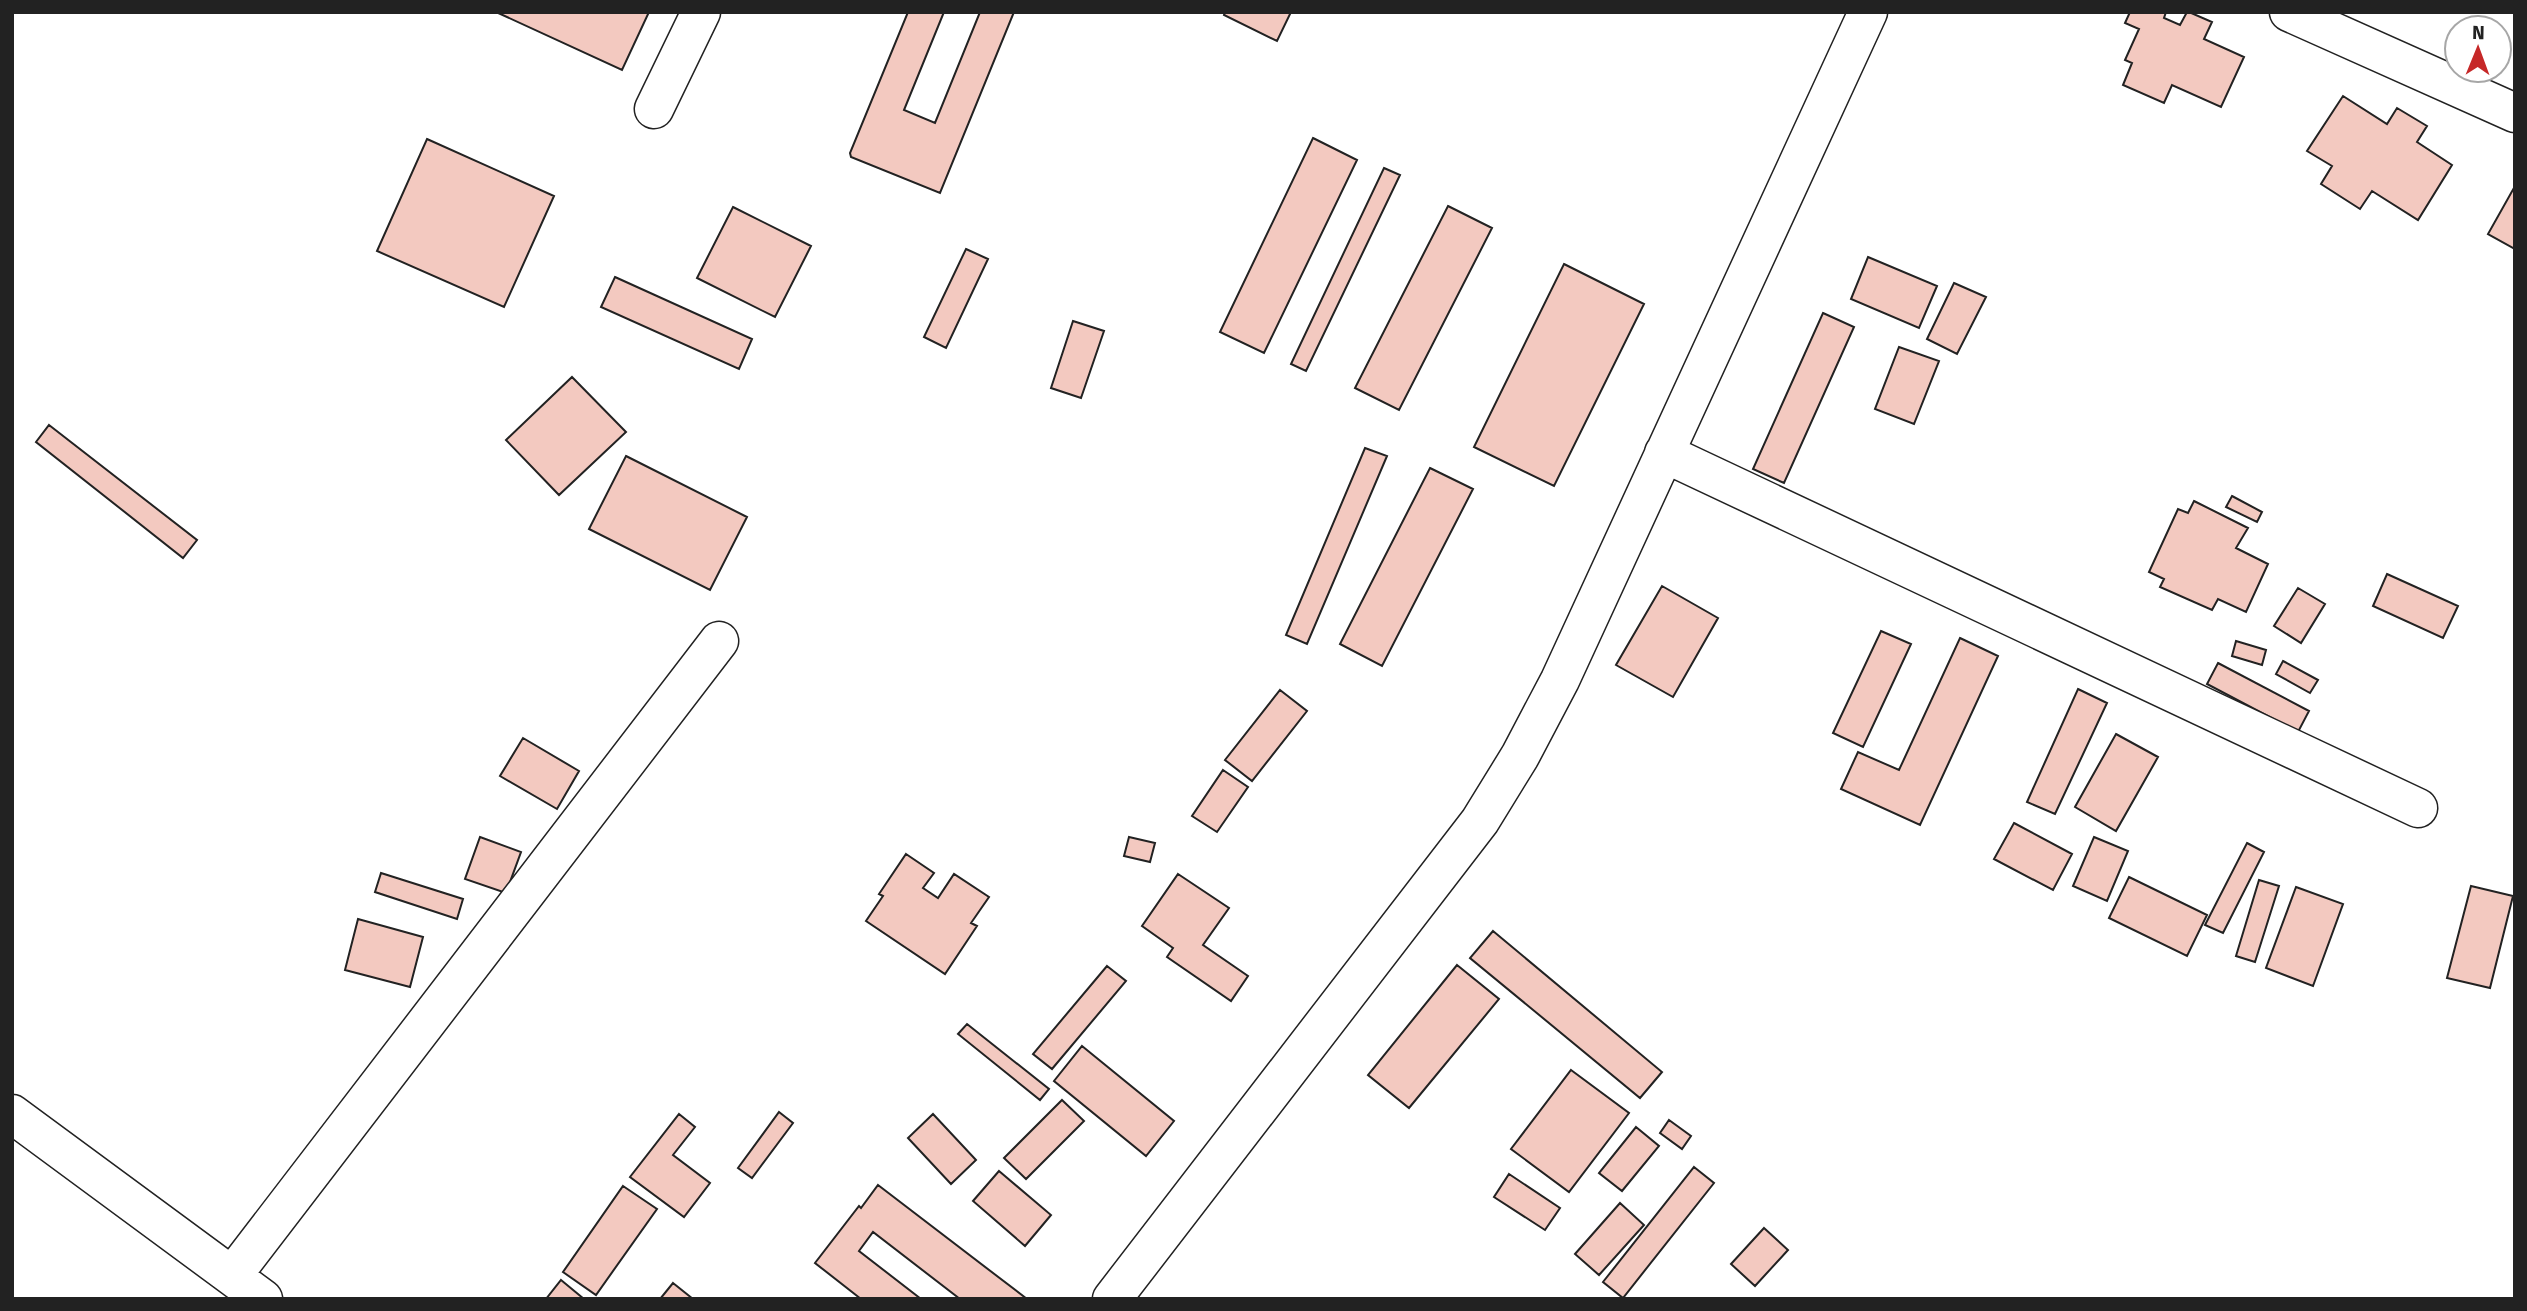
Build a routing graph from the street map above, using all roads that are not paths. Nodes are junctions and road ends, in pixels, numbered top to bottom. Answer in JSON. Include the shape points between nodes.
{"nodes":[{"id":1,"x":701,"y":12,"type":"edge"},
{"id":2,"x":1868,"y":12,"type":"edge"},
{"id":3,"x":2289,"y":12,"type":"edge"},
{"id":4,"x":654,"y":109,"type":"dead end"},
{"id":5,"x":2515,"y":113,"type":"edge"},
{"id":6,"x":1664,"y":453,"type":"junction"},
{"id":7,"x":719,"y":641,"type":"dead end"},
{"id":8,"x":2418,"y":808,"type":"dead end"},
{"id":9,"x":12,"y":1114,"type":"edge"},
{"id":10,"x":232,"y":1276,"type":"junction"},
{"id":11,"x":262,"y":1299,"type":"edge"},
{"id":12,"x":1112,"y":1299,"type":"edge"}],
"edges":[{"from":1,"to":4,"type":"street"},
{"from":2,"to":6,"type":"street"},
{"from":3,"to":5,"type":"street"},
{"from":6,"to":8,"type":"street"},
{"from":6,"to":12,"type":"street","via":[[1560,680],[1480,821]]},
{"from":7,"to":10,"type":"street"},
{"from":9,"to":10,"type":"street"},
{"from":10,"to":11,"type":"street"}]}
